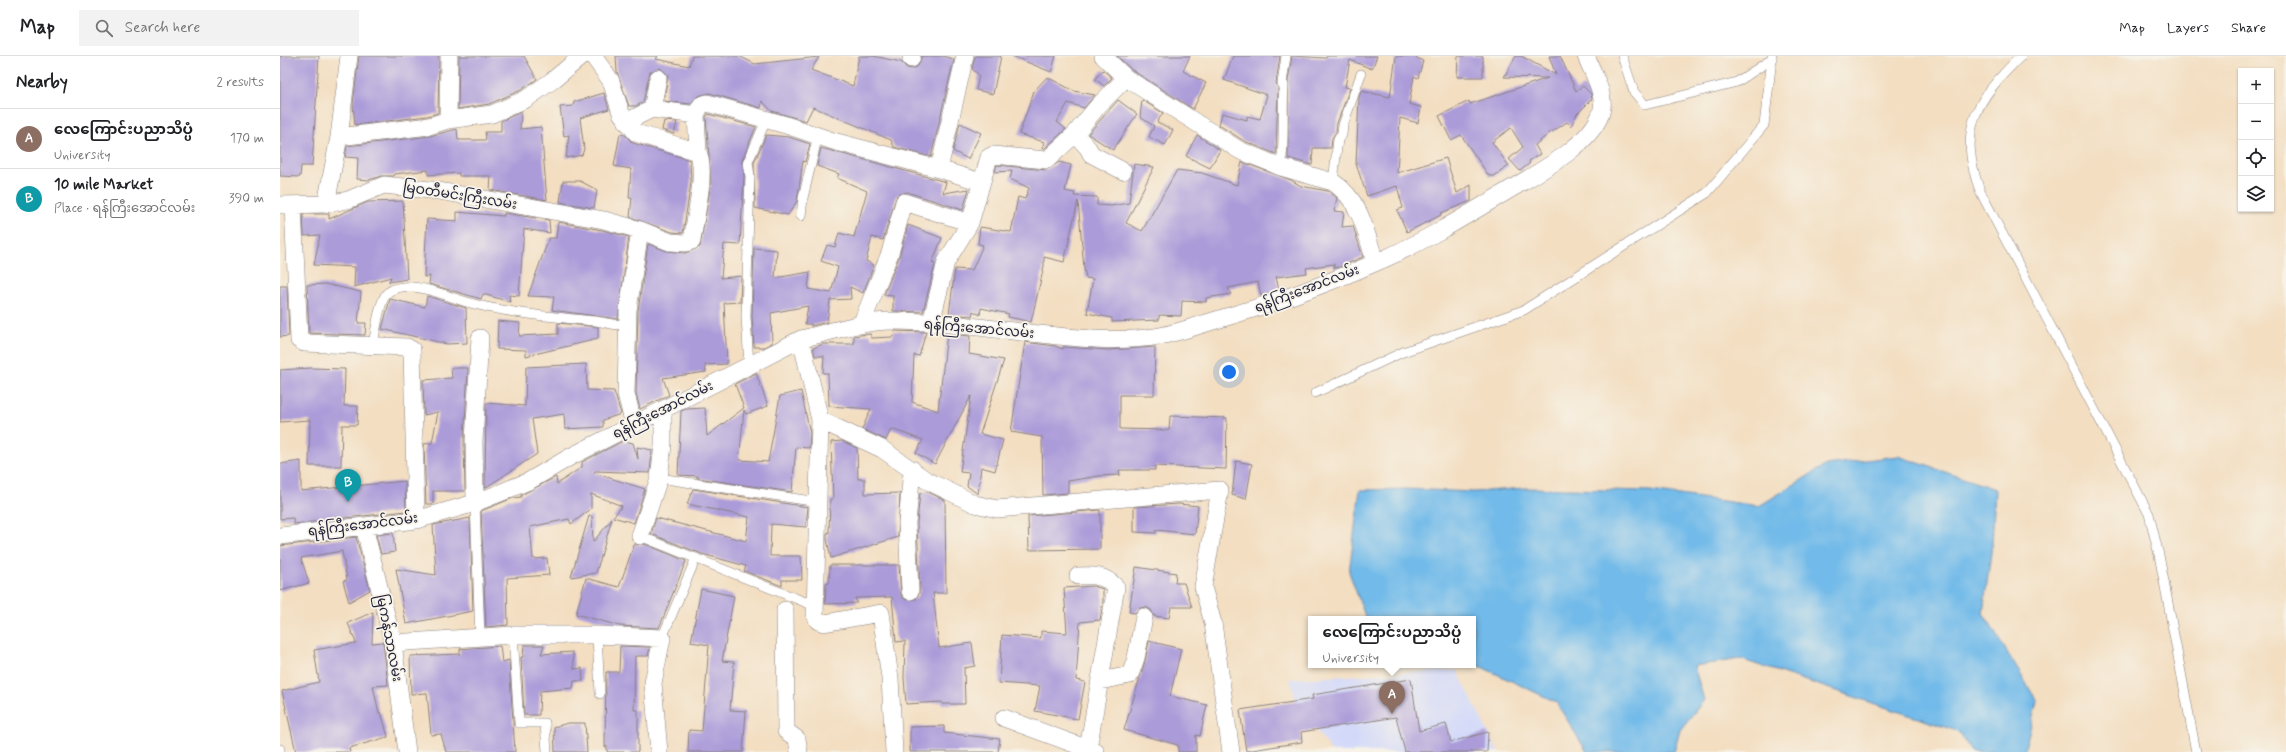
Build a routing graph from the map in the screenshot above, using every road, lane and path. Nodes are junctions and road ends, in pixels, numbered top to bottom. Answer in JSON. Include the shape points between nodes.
{"nodes":[{"id":1,"x":349,"y":56,"type":"edge"},
{"id":2,"x":449,"y":56,"type":"edge"},
{"id":3,"x":583,"y":56,"type":"edge"},
{"id":4,"x":965,"y":56,"type":"edge"},
{"id":5,"x":1103,"y":56,"type":"edge"},
{"id":6,"x":1286,"y":56,"type":"edge"},
{"id":7,"x":1586,"y":56,"type":"edge"},
{"id":8,"x":1622,"y":56,"type":"edge"},
{"id":9,"x":2021,"y":56,"type":"edge"},
{"id":10,"x":1772,"y":57,"type":"edge"},
{"id":11,"x":1361,"y":74,"type":"dead end"},
{"id":12,"x":658,"y":78,"type":"dead end"},
{"id":13,"x":1126,"y":78,"type":"junction"},
{"id":14,"x":652,"y":109,"type":"junction"},
{"id":15,"x":696,"y":115,"type":"junction"},
{"id":16,"x":448,"y":120,"type":"junction"},
{"id":17,"x":766,"y":120,"type":"junction"},
{"id":18,"x":626,"y":122,"type":"junction"},
{"id":19,"x":1075,"y":134,"type":"junction"},
{"id":20,"x":818,"y":135,"type":"junction"},
{"id":21,"x":339,"y":137,"type":"junction"},
{"id":22,"x":698,"y":152,"type":"junction"},
{"id":23,"x":1281,"y":167,"type":"junction"},
{"id":24,"x":939,"y":168,"type":"junction"},
{"id":25,"x":1123,"y":171,"type":"dead end"},
{"id":26,"x":981,"y":182,"type":"junction"},
{"id":27,"x":1333,"y":182,"type":"junction"},
{"id":28,"x":326,"y":204,"type":"junction"},
{"id":29,"x":286,"y":205,"type":"edge"},
{"id":30,"x":801,"y":216,"type":"dead end"},
{"id":31,"x":970,"y":223,"type":"junction"},
{"id":32,"x":640,"y":230,"type":"junction"},
{"id":33,"x":1376,"y":262,"type":"junction"},
{"id":34,"x":931,"y":323,"type":"junction"},
{"id":35,"x":628,"y":324,"type":"junction"},
{"id":36,"x":862,"y":325,"type":"junction"},
{"id":37,"x":480,"y":338,"type":"dead end"},
{"id":38,"x":801,"y":339,"type":"junction"},
{"id":39,"x":373,"y":346,"type":"junction"},
{"id":40,"x":749,"y":366,"type":"junction"},
{"id":41,"x":1316,"y":393,"type":"dead end"},
{"id":42,"x":663,"y":410,"type":"junction"},
{"id":43,"x":820,"y":420,"type":"junction"},
{"id":44,"x":634,"y":425,"type":"junction"},
{"id":45,"x":912,"y":469,"type":"junction"},
{"id":46,"x":659,"y":478,"type":"junction"},
{"id":47,"x":818,"y":502,"type":"junction"},
{"id":48,"x":475,"y":503,"type":"junction"},
{"id":49,"x":416,"y":520,"type":"junction"},
{"id":50,"x":364,"y":526,"type":"junction"},
{"id":51,"x":280,"y":536,"type":"edge"},
{"id":52,"x":640,"y":536,"type":"joint"},
{"id":53,"x":696,"y":558,"type":"junction"},
{"id":54,"x":1078,"y":576,"type":"dead end"},
{"id":55,"x":910,"y":591,"type":"dead end"},
{"id":56,"x":815,"y":606,"type":"junction"},
{"id":57,"x":785,"y":610,"type":"dead end"},
{"id":58,"x":1144,"y":617,"type":"dead end"},
{"id":59,"x":513,"y":635,"type":"junction"},
{"id":60,"x":597,"y":635,"type":"junction"},
{"id":61,"x":480,"y":638,"type":"junction"},
{"id":62,"x":662,"y":638,"type":"junction"},
{"id":63,"x":393,"y":643,"type":"junction"},
{"id":64,"x":1100,"y":681,"type":"junction"},
{"id":65,"x":600,"y":694,"type":"dead end"},
{"id":66,"x":1004,"y":718,"type":"dead end"},
{"id":67,"x":1092,"y":750,"type":"edge"},
{"id":68,"x":407,"y":752,"type":"edge"},
{"id":69,"x":547,"y":752,"type":"edge"},
{"id":70,"x":659,"y":752,"type":"edge"},
{"id":71,"x":798,"y":752,"type":"edge"},
{"id":72,"x":894,"y":752,"type":"edge"},
{"id":73,"x":1232,"y":752,"type":"edge"},
{"id":74,"x":2196,"y":752,"type":"edge"}],
"edges":[{"from":1,"to":21,"type":"street"},
{"from":2,"to":16,"type":"street"},
{"from":3,"to":16,"type":"street","via":[[526,98],[492,114]]},
{"from":3,"to":18,"type":"street","via":[[611,81]]},
{"from":4,"to":24,"type":"street"},
{"from":5,"to":13,"type":"street"},
{"from":6,"to":23,"type":"lane","via":[[1282,84],[1284,146]]},
{"from":7,"to":33,"type":"street","name":"ရန်ကြီးအောင်လမ်း","via":[[1602,96],[1603,110],[1597,123],[1579,142],[1554,163],[1460,220]]},
{"from":8,"to":10,"type":"lane","via":[[1634,92],[1645,104],[1737,82]]},
{"from":9,"to":74,"type":"lane","via":[[1978,106],[1970,136],[1972,169],[1980,191],[2149,514]]},
{"from":10,"to":41,"type":"lane","via":[[1764,125],[1707,193],[1524,310],[1403,352]]},
{"from":11,"to":27,"type":"lane","via":[[1342,134],[1338,139]]},
{"from":12,"to":14,"type":"street"},
{"from":13,"to":19,"type":"street"},
{"from":13,"to":23,"type":"street","via":[[1239,150]]},
{"from":14,"to":15,"type":"street"},
{"from":14,"to":18,"type":"street"},
{"from":15,"to":17,"type":"street","via":[[701,105],[707,103]]},
{"from":15,"to":22,"type":"street"},
{"from":16,"to":21,"type":"street","via":[[429,126]]},
{"from":17,"to":20,"type":"street"},
{"from":17,"to":40,"type":"lane","via":[[748,162],[750,176],[746,316]]},
{"from":18,"to":22,"type":"street","via":[[636,133]]},
{"from":19,"to":25,"type":"street","via":[[1091,154]]},
{"from":19,"to":26,"type":"street","via":[[1046,160],[990,155]]},
{"from":20,"to":24,"type":"street"},
{"from":20,"to":30,"type":"lane","via":[[802,198]]},
{"from":21,"to":28,"type":"street"},
{"from":22,"to":32,"type":"street","name":"မြဝတီမင်းကြီးလမ်း","via":[[702,160],[692,241],[670,242]]},
{"from":23,"to":27,"type":"street"},
{"from":24,"to":26,"type":"street"},
{"from":26,"to":31,"type":"street"},
{"from":27,"to":33,"type":"street","via":[[1361,214]]},
{"from":28,"to":29,"type":"street","name":"မြဝတီမင်းကြီးလမ်း"},
{"from":28,"to":32,"type":"street","name":"မြဝတီမင်းကြီးလမ်း","via":[[348,200],[384,185],[440,191],[604,220]]},
{"from":29,"to":39,"type":"street","via":[[299,340],[304,343]]},
{"from":31,"to":34,"type":"street","via":[[946,262]]},
{"from":31,"to":36,"type":"street","via":[[904,202],[890,253]]},
{"from":32,"to":35,"type":"street"},
{"from":33,"to":34,"type":"street","name":"ရန်ကြီးအောင်လမ်း","via":[[1264,306],[1160,336],[1115,339],[1068,338]]},
{"from":34,"to":36,"type":"street","name":"ရန်ကြီးအောင်လမ်း","via":[[890,321]]},
{"from":35,"to":39,"type":"lane","via":[[620,326],[600,321],[546,316],[475,304],[424,289],[398,287],[387,293],[382,301]]},
{"from":35,"to":44,"type":"street","via":[[626,394]]},
{"from":36,"to":38,"type":"street","name":"ရန်ကြီးအောင်လမ်း"},
{"from":37,"to":48,"type":"street","via":[[474,441]]},
{"from":38,"to":40,"type":"street","name":"ရန်ကြီးအောင်လမ်း"},
{"from":38,"to":43,"type":"street"},
{"from":39,"to":49,"type":"street","via":[[407,347],[412,350]]},
{"from":40,"to":42,"type":"street","name":"ရန်ကြီးအောင်လမ်း"},
{"from":42,"to":44,"type":"street","name":"ရန်ကြီးအောင်လမ်း"},
{"from":42,"to":46,"type":"street","via":[[663,446]]},
{"from":43,"to":45,"type":"street","via":[[882,449]]},
{"from":43,"to":47,"type":"street"},
{"from":44,"to":48,"type":"street","name":"ရန်ကြီးအောင်လမ်း","via":[[529,481]]},
{"from":45,"to":55,"type":"street","via":[[907,523]]},
{"from":45,"to":73,"type":"street","via":[[926,480],[975,504],[997,509],[1220,490],[1203,587],[1213,623]]},
{"from":46,"to":47,"type":"lane"},
{"from":46,"to":52,"type":"street"},
{"from":47,"to":56,"type":"street"},
{"from":48,"to":49,"type":"street","name":"ရန်ကြီးအောင်လမ်း"},
{"from":48,"to":61,"type":"lane"},
{"from":49,"to":50,"type":"street","name":"ရန်ကြီးအောင်လမ်း"},
{"from":50,"to":51,"type":"street","name":"ရန်ကြီးအောင်လမ်း"},
{"from":50,"to":63,"type":"street","name":"မြကန်သာလမ်း"},
{"from":52,"to":53,"type":"lane"},
{"from":53,"to":56,"type":"lane"},
{"from":53,"to":62,"type":"lane"},
{"from":54,"to":64,"type":"street","via":[[1097,574],[1116,587]]},
{"from":56,"to":72,"type":"street","via":[[818,621],[824,624],[881,613],[890,678]]},
{"from":57,"to":71,"type":"street","via":[[786,731],[797,739]]},
{"from":58,"to":64,"type":"street","via":[[1130,675]]},
{"from":59,"to":60,"type":"street"},
{"from":59,"to":61,"type":"street"},
{"from":59,"to":69,"type":"lane","via":[[518,723],[545,723]]},
{"from":60,"to":62,"type":"street"},
{"from":60,"to":65,"type":"lane"},
{"from":61,"to":63,"type":"street"},
{"from":62,"to":70,"type":"street","via":[[653,683]]},
{"from":63,"to":68,"type":"street","name":"မြကန်သာလမ်း"},
{"from":64,"to":67,"type":"street"},
{"from":66,"to":67,"type":"street"}]}
